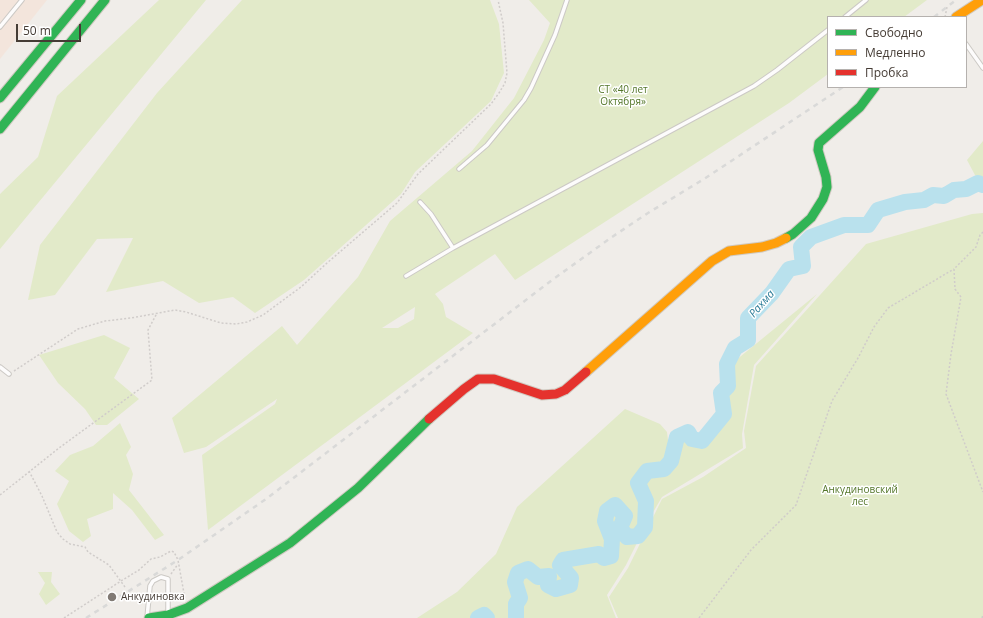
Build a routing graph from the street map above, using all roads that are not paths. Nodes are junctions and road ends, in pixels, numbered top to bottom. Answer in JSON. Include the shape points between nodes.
{"nodes":[{"id":1,"x":22,"y":0,"type":"edge"},
{"id":2,"x":81,"y":0,"type":"edge"},
{"id":3,"x":105,"y":0,"type":"edge"},
{"id":4,"x":567,"y":0,"type":"edge"},
{"id":5,"x":866,"y":0,"type":"edge"},
{"id":6,"x":982,"y":0,"type":"edge"},
{"id":7,"x":845,"y":16,"type":"edge"},
{"id":8,"x":958,"y":16,"type":"edge"},
{"id":9,"x":0,"y":27,"type":"edge"},
{"id":10,"x":827,"y":31,"type":"edge"},
{"id":11,"x":967,"y":45,"type":"edge"},
{"id":12,"x":983,"y":68,"type":"edge"},
{"id":13,"x":874,"y":88,"type":"edge"},
{"id":14,"x":0,"y":98,"type":"edge"},
{"id":15,"x":0,"y":129,"type":"edge"},
{"id":16,"x":459,"y":169,"type":"dead end"},
{"id":17,"x":420,"y":202,"type":"dead end"},
{"id":18,"x":452,"y":248,"type":"junction"},
{"id":19,"x":406,"y":276,"type":"dead end"},
{"id":20,"x":0,"y":367,"type":"edge"},
{"id":21,"x":9,"y":374,"type":"road end"},
{"id":22,"x":169,"y":617,"type":"edge"},
{"id":23,"x":148,"y":618,"type":"edge"}],
"edges":[{"from":1,"to":9,"type":"lane"},
{"from":2,"to":14,"type":"street"},
{"from":3,"to":15,"type":"street"},
{"from":4,"to":16,"type":"lane","via":[[555,35],[524,100],[487,145]]},
{"from":5,"to":7,"type":"lane"},
{"from":6,"to":8,"type":"street"},
{"from":10,"to":18,"type":"lane","via":[[754,86]]},
{"from":11,"to":12,"type":"lane"},
{"from":13,"to":22,"type":"street","via":[[860,107],[819,143],[818,150],[827,187],[811,218],[793,234],[762,247],[729,250],[712,260],[565,390],[542,395],[494,378],[478,379],[413,434],[358,488],[290,543]]},
{"from":17,"to":18,"type":"lane","via":[[431,214]]},
{"from":18,"to":19,"type":"lane"},
{"from":20,"to":21,"type":"lane"},
{"from":22,"to":23,"type":"street"},
{"from":22,"to":23,"type":"lane","via":[[168,579],[161,576],[150,586]]}]}
